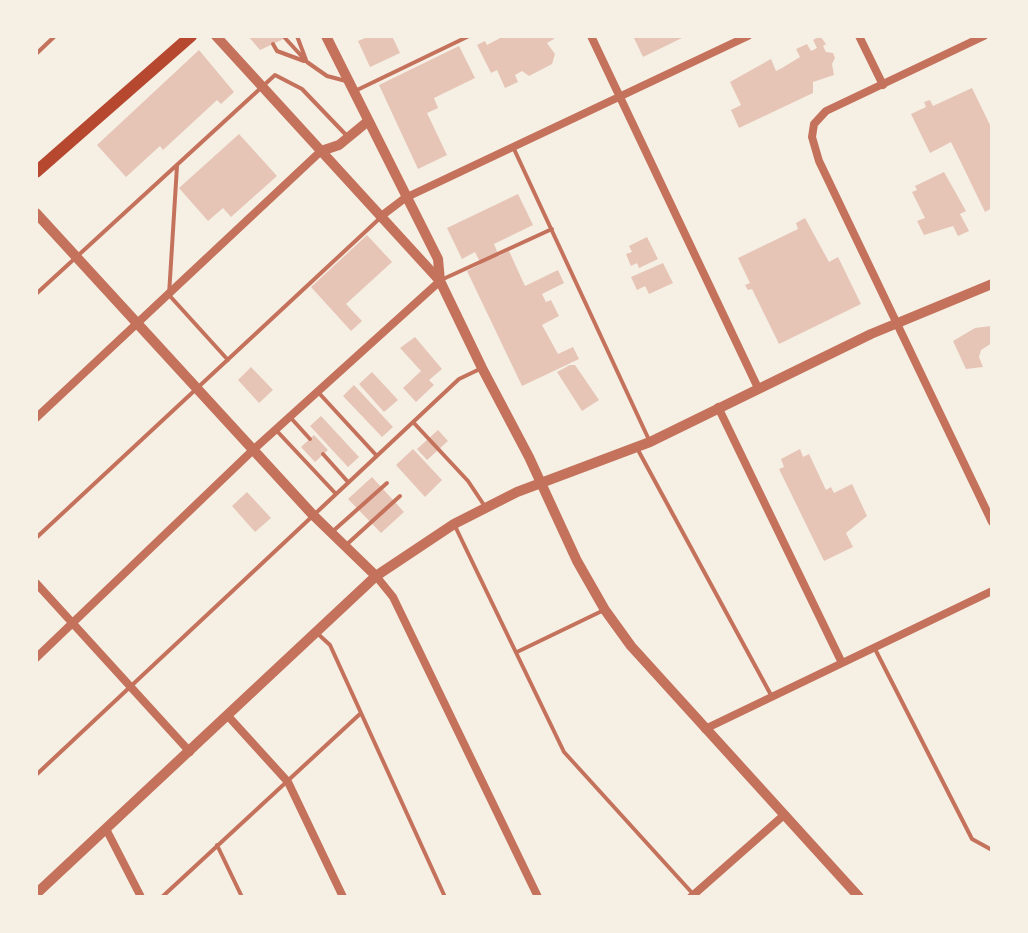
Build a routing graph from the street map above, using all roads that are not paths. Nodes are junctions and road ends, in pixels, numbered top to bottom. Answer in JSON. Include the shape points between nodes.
{"nodes":[{"id":1,"x":55,"y":36,"type":"edge"},
{"id":2,"x":191,"y":36,"type":"edge"},
{"id":3,"x":216,"y":36,"type":"edge"},
{"id":4,"x":297,"y":36,"type":"edge"},
{"id":5,"x":326,"y":36,"type":"edge"},
{"id":6,"x":469,"y":36,"type":"edge"},
{"id":7,"x":591,"y":36,"type":"edge"},
{"id":8,"x":748,"y":36,"type":"edge"},
{"id":9,"x":859,"y":36,"type":"edge"},
{"id":10,"x":984,"y":36,"type":"edge"},
{"id":11,"x":285,"y":38,"type":"dead end"},
{"id":12,"x":273,"y":44,"type":"dead end"},
{"id":13,"x":36,"y":54,"type":"edge"},
{"id":14,"x":307,"y":62,"type":"junction"},
{"id":15,"x":347,"y":81,"type":"junction"},
{"id":16,"x":883,"y":85,"type":"junction"},
{"id":17,"x":262,"y":88,"type":"junction"},
{"id":18,"x":353,"y":92,"type":"junction"},
{"id":19,"x":620,"y":96,"type":"junction"},
{"id":20,"x":367,"y":122,"type":"junction"},
{"id":21,"x":348,"y":137,"type":"junction"},
{"id":22,"x":513,"y":147,"type":"junction"},
{"id":23,"x":321,"y":151,"type":"junction"},
{"id":24,"x":177,"y":166,"type":"junction"},
{"id":25,"x":36,"y":172,"type":"edge"},
{"id":26,"x":405,"y":198,"type":"junction"},
{"id":27,"x":36,"y":213,"type":"edge"},
{"id":28,"x":380,"y":217,"type":"junction"},
{"id":29,"x":552,"y":229,"type":"junction"},
{"id":30,"x":77,"y":257,"type":"junction"},
{"id":31,"x":440,"y":281,"type":"junction"},
{"id":32,"x":992,"y":284,"type":"edge"},
{"id":33,"x":36,"y":294,"type":"edge"},
{"id":34,"x":169,"y":295,"type":"junction"},
{"id":35,"x":138,"y":322,"type":"junction"},
{"id":36,"x":898,"y":324,"type":"junction"},
{"id":37,"x":228,"y":360,"type":"junction"},
{"id":38,"x":482,"y":368,"type":"junction"},
{"id":39,"x":198,"y":387,"type":"junction"},
{"id":40,"x":758,"y":388,"type":"junction"},
{"id":41,"x":318,"y":392,"type":"junction"},
{"id":42,"x":718,"y":407,"type":"junction"},
{"id":43,"x":290,"y":417,"type":"junction"},
{"id":44,"x":36,"y":418,"type":"edge"},
{"id":45,"x":413,"y":422,"type":"junction"},
{"id":46,"x":276,"y":430,"type":"junction"},
{"id":47,"x":310,"y":439,"type":"dead end"},
{"id":48,"x":650,"y":442,"type":"junction"},
{"id":49,"x":637,"y":447,"type":"junction"},
{"id":50,"x":253,"y":450,"type":"junction"},
{"id":51,"x":323,"y":454,"type":"dead end"},
{"id":52,"x":377,"y":456,"type":"junction"},
{"id":53,"x":348,"y":482,"type":"junction"},
{"id":54,"x":542,"y":482,"type":"junction"},
{"id":55,"x":387,"y":483,"type":"dead end"},
{"id":56,"x":336,"y":494,"type":"junction"},
{"id":57,"x":400,"y":496,"type":"dead end"},
{"id":58,"x":486,"y":507,"type":"junction"},
{"id":59,"x":313,"y":515,"type":"junction"},
{"id":60,"x":992,"y":522,"type":"edge"},
{"id":61,"x":454,"y":524,"type":"junction"},
{"id":62,"x":331,"y":533,"type":"junction"},
{"id":63,"x":36,"y":538,"type":"edge"},
{"id":64,"x":344,"y":547,"type":"junction"},
{"id":65,"x":376,"y":576,"type":"junction"},
{"id":66,"x":36,"y":583,"type":"edge"},
{"id":67,"x":992,"y":591,"type":"edge"},
{"id":68,"x":605,"y":610,"type":"junction"},
{"id":69,"x":74,"y":624,"type":"junction"},
{"id":70,"x":316,"y":632,"type":"junction"},
{"id":71,"x":874,"y":647,"type":"junction"},
{"id":72,"x":517,"y":652,"type":"junction"},
{"id":73,"x":36,"y":658,"type":"edge"},
{"id":74,"x":842,"y":663,"type":"junction"},
{"id":75,"x":131,"y":687,"type":"junction"},
{"id":76,"x":772,"y":697,"type":"junction"},
{"id":77,"x":361,"y":713,"type":"junction"},
{"id":78,"x":228,"y":716,"type":"junction"},
{"id":79,"x":705,"y":729,"type":"junction"},
{"id":80,"x":190,"y":752,"type":"junction"},
{"id":81,"x":36,"y":775,"type":"edge"},
{"id":82,"x":288,"y":782,"type":"junction"},
{"id":83,"x":784,"y":815,"type":"junction"},
{"id":84,"x":106,"y":829,"type":"junction"},
{"id":85,"x":217,"y":845,"type":"junction"},
{"id":86,"x":992,"y":850,"type":"edge"},
{"id":87,"x":36,"y":894,"type":"edge"},
{"id":88,"x":141,"y":897,"type":"edge"},
{"id":89,"x":162,"y":897,"type":"edge"},
{"id":90,"x":242,"y":897,"type":"edge"},
{"id":91,"x":343,"y":897,"type":"edge"},
{"id":92,"x":445,"y":897,"type":"edge"},
{"id":93,"x":538,"y":897,"type":"edge"},
{"id":94,"x":694,"y":897,"type":"edge"},
{"id":95,"x":859,"y":897,"type":"edge"}],
"edges":[{"from":1,"to":13,"type":"lane"},
{"from":2,"to":25,"type":"main road"},
{"from":3,"to":17,"type":"street"},
{"from":4,"to":14,"type":"lane"},
{"from":5,"to":15,"type":"street"},
{"from":6,"to":18,"type":"lane"},
{"from":7,"to":19,"type":"street"},
{"from":8,"to":19,"type":"street"},
{"from":9,"to":16,"type":"street"},
{"from":10,"to":16,"type":"street"},
{"from":11,"to":14,"type":"lane"},
{"from":12,"to":14,"type":"lane","via":[[277,51]]},
{"from":14,"to":15,"type":"lane","via":[[327,76]]},
{"from":15,"to":18,"type":"street"},
{"from":16,"to":36,"type":"street","via":[[826,111],[812,131],[819,161]]},
{"from":17,"to":21,"type":"lane","via":[[275,75],[302,89]]},
{"from":17,"to":23,"type":"street"},
{"from":17,"to":24,"type":"lane"},
{"from":18,"to":20,"type":"street"},
{"from":19,"to":22,"type":"street"},
{"from":19,"to":40,"type":"street"},
{"from":20,"to":21,"type":"street"},
{"from":20,"to":26,"type":"street"},
{"from":21,"to":23,"type":"street"},
{"from":22,"to":26,"type":"street"},
{"from":22,"to":29,"type":"lane"},
{"from":23,"to":28,"type":"street"},
{"from":23,"to":34,"type":"street"},
{"from":24,"to":30,"type":"lane"},
{"from":24,"to":34,"type":"lane"},
{"from":26,"to":28,"type":"street"},
{"from":26,"to":31,"type":"street","via":[[438,259]]},
{"from":27,"to":30,"type":"street"},
{"from":28,"to":31,"type":"street"},
{"from":28,"to":37,"type":"lane"},
{"from":29,"to":31,"type":"lane"},
{"from":29,"to":48,"type":"lane"},
{"from":30,"to":33,"type":"lane"},
{"from":30,"to":35,"type":"street"},
{"from":31,"to":38,"type":"street"},
{"from":31,"to":41,"type":"street"},
{"from":32,"to":36,"type":"street"},
{"from":34,"to":35,"type":"street"},
{"from":34,"to":37,"type":"lane"},
{"from":35,"to":39,"type":"street"},
{"from":35,"to":44,"type":"street"},
{"from":36,"to":40,"type":"street"},
{"from":36,"to":60,"type":"street"},
{"from":37,"to":39,"type":"lane"},
{"from":38,"to":45,"type":"lane","via":[[459,379]]},
{"from":38,"to":54,"type":"street"},
{"from":39,"to":50,"type":"street"},
{"from":39,"to":63,"type":"lane"},
{"from":40,"to":42,"type":"street"},
{"from":41,"to":43,"type":"street"},
{"from":41,"to":52,"type":"lane"},
{"from":42,"to":48,"type":"street"},
{"from":42,"to":74,"type":"street"},
{"from":43,"to":46,"type":"street"},
{"from":43,"to":47,"type":"lane"},
{"from":45,"to":52,"type":"lane"},
{"from":45,"to":58,"type":"lane"},
{"from":46,"to":50,"type":"street"},
{"from":46,"to":56,"type":"lane"},
{"from":48,"to":49,"type":"street"},
{"from":49,"to":54,"type":"street"},
{"from":49,"to":76,"type":"lane"},
{"from":50,"to":59,"type":"street"},
{"from":50,"to":69,"type":"street"},
{"from":51,"to":53,"type":"lane"},
{"from":52,"to":53,"type":"lane"},
{"from":53,"to":56,"type":"lane"},
{"from":54,"to":58,"type":"street"},
{"from":54,"to":68,"type":"street"},
{"from":55,"to":62,"type":"lane"},
{"from":56,"to":59,"type":"lane"},
{"from":57,"to":64,"type":"lane"},
{"from":58,"to":61,"type":"street"},
{"from":59,"to":62,"type":"street"},
{"from":59,"to":75,"type":"lane"},
{"from":61,"to":65,"type":"street"},
{"from":61,"to":72,"type":"lane"},
{"from":62,"to":64,"type":"street"},
{"from":64,"to":65,"type":"street"},
{"from":65,"to":70,"type":"street"},
{"from":65,"to":93,"type":"street","via":[[393,597]]},
{"from":66,"to":69,"type":"street"},
{"from":67,"to":71,"type":"street"},
{"from":68,"to":72,"type":"lane"},
{"from":68,"to":79,"type":"street"},
{"from":69,"to":73,"type":"street"},
{"from":69,"to":75,"type":"street"},
{"from":70,"to":77,"type":"lane","via":[[330,645]]},
{"from":70,"to":78,"type":"street"},
{"from":71,"to":74,"type":"street"},
{"from":71,"to":86,"type":"lane","via":[[972,839]]},
{"from":72,"to":94,"type":"lane","via":[[564,752]]},
{"from":74,"to":76,"type":"street"},
{"from":75,"to":80,"type":"street"},
{"from":75,"to":81,"type":"lane"},
{"from":76,"to":79,"type":"street"},
{"from":77,"to":82,"type":"lane"},
{"from":77,"to":92,"type":"lane"},
{"from":78,"to":80,"type":"street"},
{"from":78,"to":82,"type":"street"},
{"from":79,"to":83,"type":"street"},
{"from":80,"to":84,"type":"street"},
{"from":82,"to":85,"type":"lane"},
{"from":82,"to":91,"type":"street"},
{"from":83,"to":94,"type":"street"},
{"from":83,"to":95,"type":"street"},
{"from":84,"to":87,"type":"street"},
{"from":84,"to":88,"type":"street"},
{"from":85,"to":89,"type":"lane"},
{"from":85,"to":90,"type":"lane"}]}
